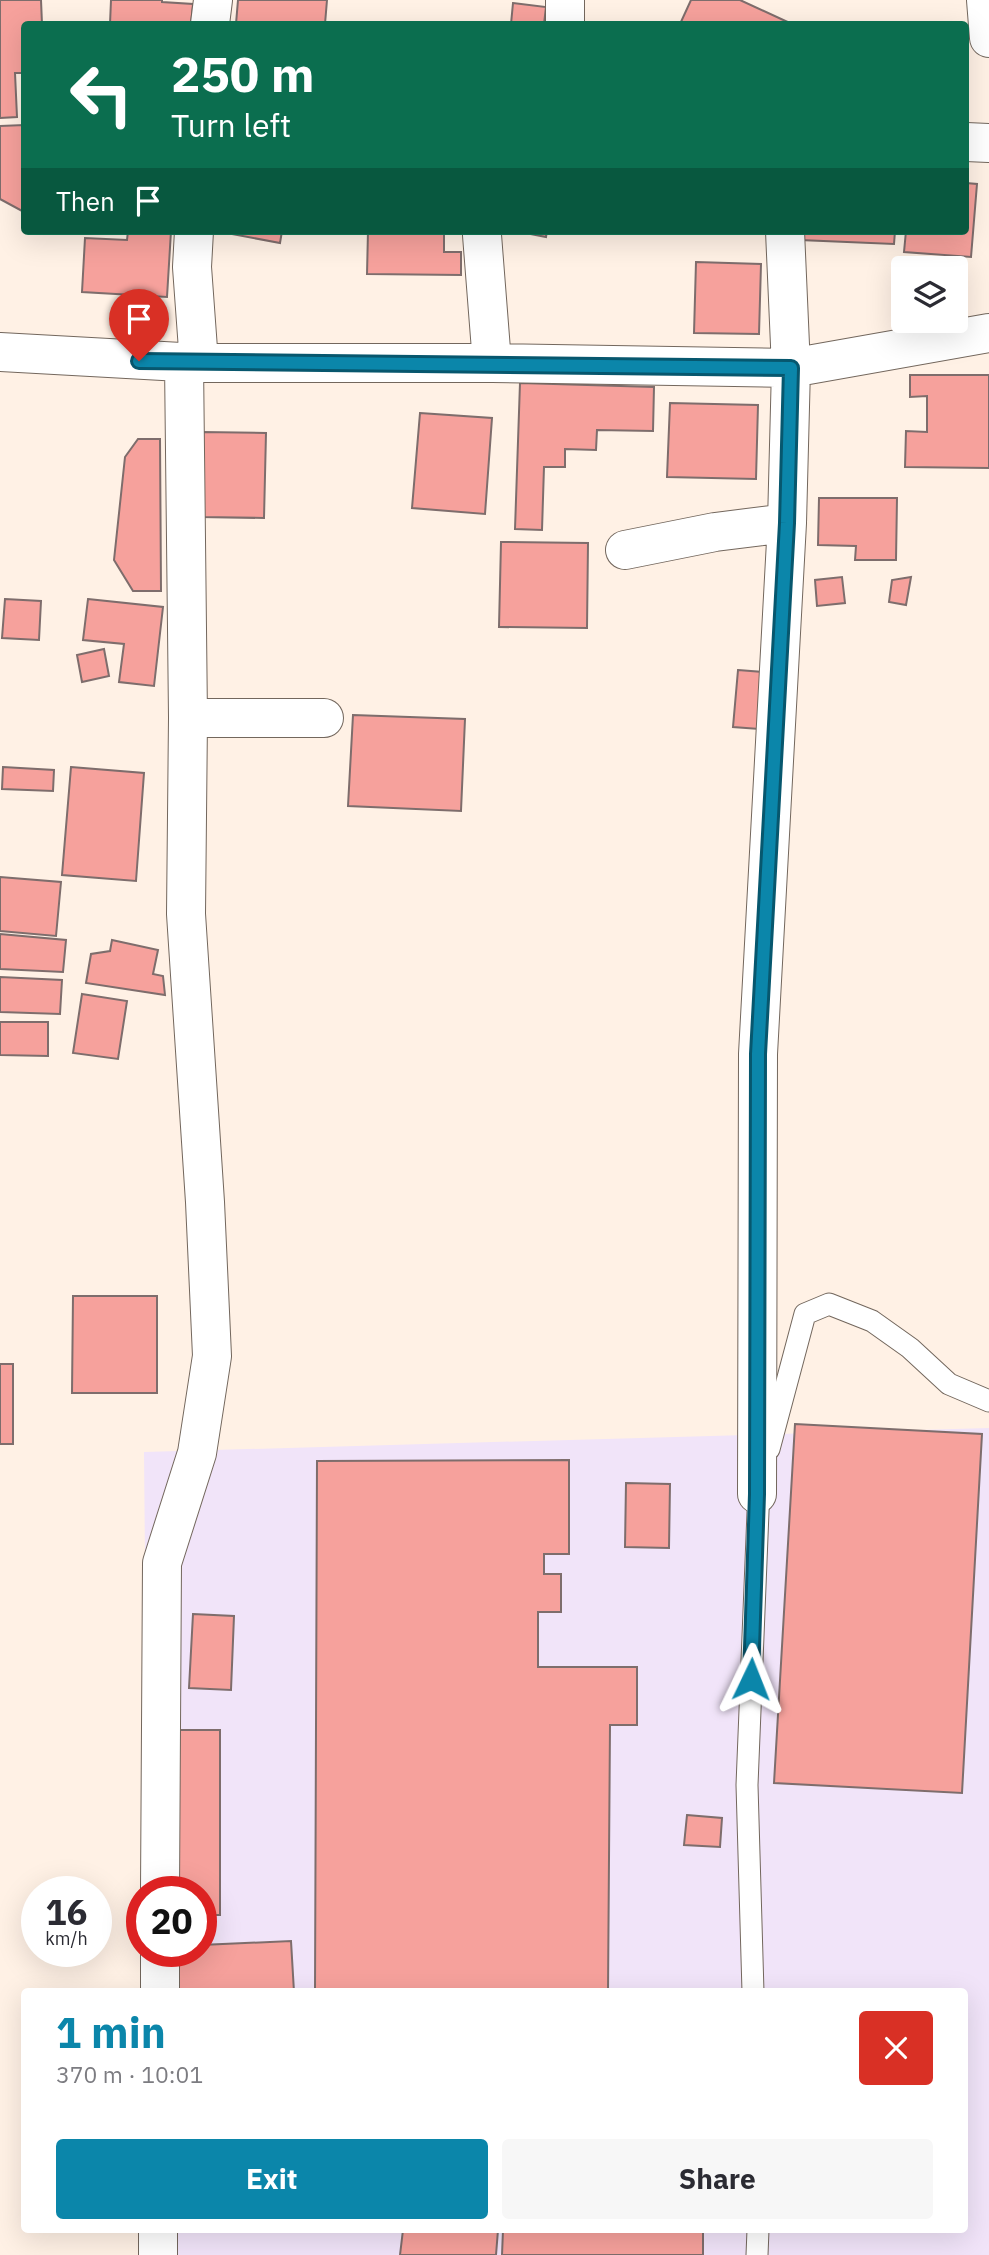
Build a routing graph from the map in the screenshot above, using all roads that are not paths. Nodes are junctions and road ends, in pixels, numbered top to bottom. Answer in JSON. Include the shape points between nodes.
{"nodes":[{"id":1,"x":213,"y":0,"type":"edge"},
{"id":2,"x":565,"y":0,"type":"edge"},
{"id":3,"x":986,"y":0,"type":"edge"},
{"id":4,"x":210,"y":21,"type":"edge"},
{"id":5,"x":565,"y":21,"type":"edge"},
{"id":6,"x":989,"y":38,"type":"edge"},
{"id":7,"x":969,"y":142,"type":"edge"},
{"id":8,"x":989,"y":143,"type":"edge"},
{"id":9,"x":194,"y":235,"type":"edge"},
{"id":10,"x":482,"y":235,"type":"dead end"},
{"id":11,"x":785,"y":235,"type":"edge"},
{"id":12,"x":989,"y":333,"type":"edge"},
{"id":13,"x":0,"y":352,"type":"edge"},
{"id":14,"x":191,"y":363,"type":"junction"},
{"id":15,"x":492,"y":363,"type":"junction"},
{"id":16,"x":791,"y":368,"type":"junction"},
{"id":17,"x":787,"y":523,"type":"junction"},
{"id":18,"x":625,"y":550,"type":"dead end"},
{"id":19,"x":188,"y":718,"type":"junction"},
{"id":20,"x":324,"y":718,"type":"dead end"},
{"id":21,"x":989,"y":1401,"type":"edge"},
{"id":22,"x":757,"y":1494,"type":"junction"},
{"id":23,"x":160,"y":1876,"type":"edge"},
{"id":24,"x":160,"y":1967,"type":"edge"},
{"id":25,"x":160,"y":1988,"type":"edge"},
{"id":26,"x":754,"y":1988,"type":"edge"},
{"id":27,"x":158,"y":2233,"type":"edge"},
{"id":28,"x":758,"y":2233,"type":"edge"},
{"id":29,"x":158,"y":2255,"type":"edge"},
{"id":30,"x":757,"y":2255,"type":"edge"}],
"edges":[{"from":1,"to":4,"type":"street"},
{"from":2,"to":5,"type":"street"},
{"from":3,"to":6,"type":"street"},
{"from":7,"to":8,"type":"street"},
{"from":9,"to":14,"type":"street"},
{"from":10,"to":15,"type":"street"},
{"from":11,"to":16,"type":"street"},
{"from":12,"to":16,"type":"street"},
{"from":13,"to":14,"type":"street"},
{"from":14,"to":15,"type":"street"},
{"from":14,"to":19,"type":"street"},
{"from":15,"to":16,"type":"street"},
{"from":16,"to":17,"type":"street"},
{"from":17,"to":18,"type":"street"},
{"from":17,"to":22,"type":"street","via":[[758,1054]]},
{"from":19,"to":20,"type":"street"},
{"from":19,"to":23,"type":"street","via":[[186,914],[212,1356],[197,1453],[162,1563]]},
{"from":21,"to":22,"type":"lane","via":[[949,1384],[872,1321],[829,1304],[805,1314]]},
{"from":22,"to":26,"type":"lane","via":[[747,1785]]},
{"from":24,"to":25,"type":"street"},
{"from":27,"to":29,"type":"street"},
{"from":28,"to":30,"type":"lane"}]}
